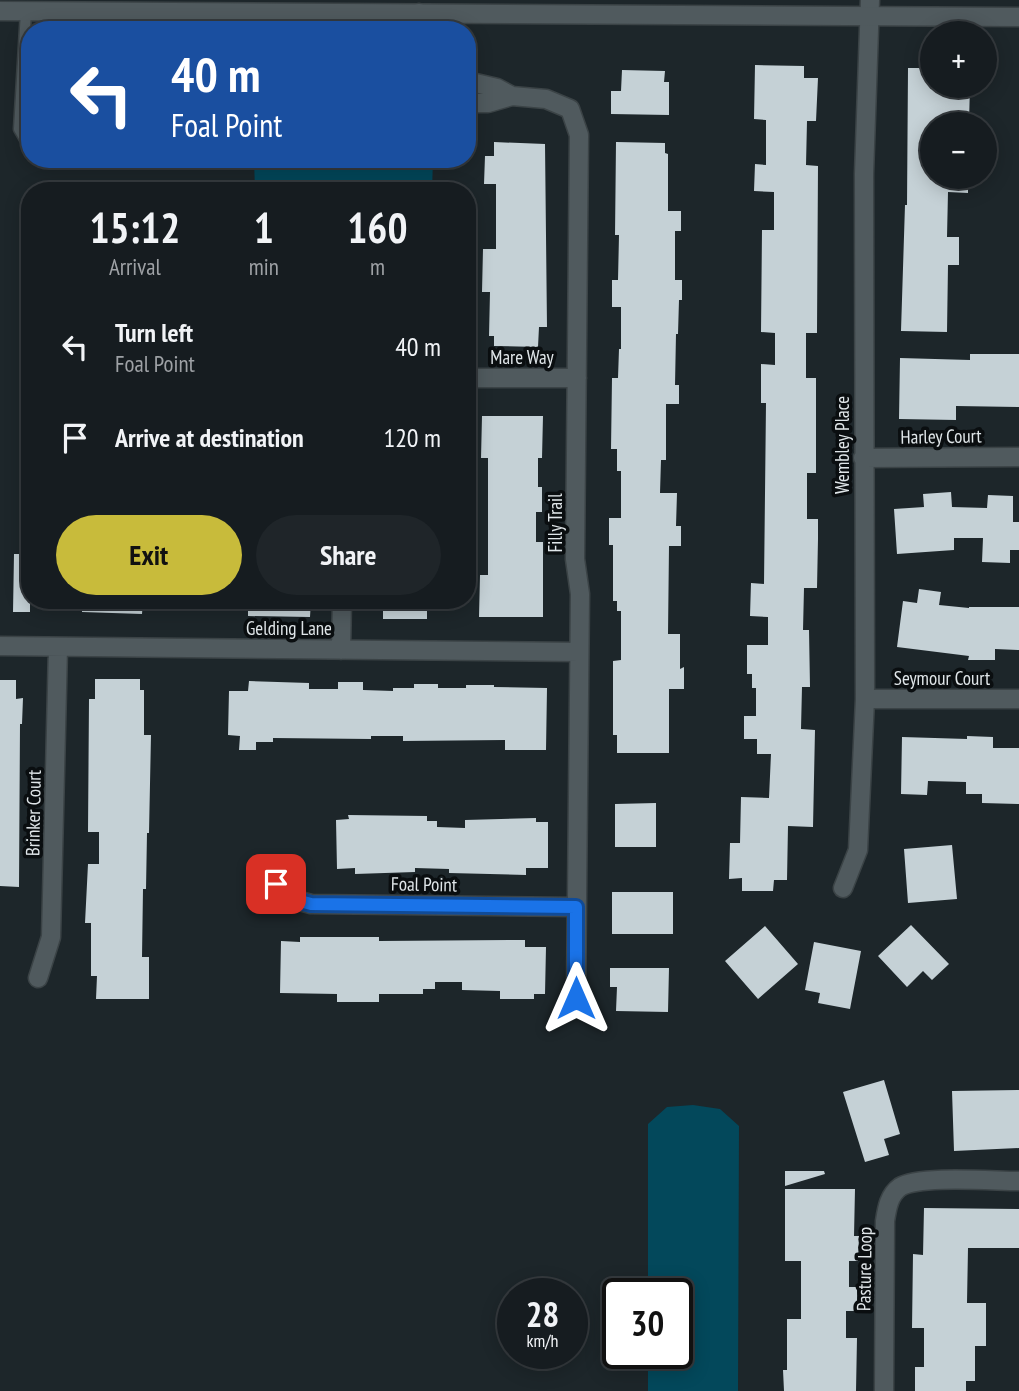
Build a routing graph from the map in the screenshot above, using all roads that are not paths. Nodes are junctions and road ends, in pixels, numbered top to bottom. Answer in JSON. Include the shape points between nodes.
{"nodes":[{"id":1,"x":869,"y":8,"type":"edge"},
{"id":2,"x":0,"y":11,"type":"edge"},
{"id":3,"x":26,"y":11,"type":"junction"},
{"id":4,"x":1019,"y":17,"type":"edge"},
{"id":5,"x":25,"y":21,"type":"edge"},
{"id":6,"x":147,"y":21,"type":"edge"},
{"id":7,"x":419,"y":21,"type":"edge"},
{"id":8,"x":476,"y":83,"type":"edge"},
{"id":9,"x":21,"y":95,"type":"edge"},
{"id":10,"x":512,"y":96,"type":"junction"},
{"id":11,"x":476,"y":103,"type":"edge"},
{"id":12,"x":21,"y":132,"type":"edge"},
{"id":13,"x":476,"y":378,"type":"edge"},
{"id":14,"x":577,"y":378,"type":"junction"},
{"id":15,"x":1019,"y":457,"type":"edge"},
{"id":16,"x":863,"y":458,"type":"junction"},
{"id":17,"x":342,"y":609,"type":"edge"},
{"id":18,"x":0,"y":646,"type":"edge"},
{"id":19,"x":58,"y":647,"type":"junction"},
{"id":20,"x":341,"y":650,"type":"junction"},
{"id":21,"x":579,"y":652,"type":"junction"},
{"id":22,"x":865,"y":699,"type":"junction"},
{"id":23,"x":1019,"y":699,"type":"edge"},
{"id":24,"x":276,"y":884,"type":"dead end"},
{"id":25,"x":843,"y":888,"type":"dead end"},
{"id":26,"x":576,"y":907,"type":"junction"},
{"id":27,"x":38,"y":978,"type":"dead end"},
{"id":28,"x":576,"y":998,"type":"dead end"},
{"id":29,"x":1019,"y":1181,"type":"edge"},
{"id":30,"x":884,"y":1391,"type":"edge"}],
"edges":[{"from":1,"to":4,"type":"street"},
{"from":1,"to":7,"type":"street"},
{"from":1,"to":16,"type":"street","name":"Wembley Place"},
{"from":2,"to":3,"type":"street"},
{"from":3,"to":5,"type":"lane"},
{"from":3,"to":6,"type":"street"},
{"from":6,"to":7,"type":"street"},
{"from":8,"to":10,"type":"street"},
{"from":9,"to":12,"type":"lane"},
{"from":10,"to":11,"type":"street"},
{"from":10,"to":14,"type":"street","name":"Filly Trail","via":[[546,99],[570,109],[579,135]]},
{"from":13,"to":14,"type":"street","name":"Mare Way"},
{"from":14,"to":21,"type":"street","name":"Filly Trail"},
{"from":15,"to":16,"type":"street","name":"Harley Court"},
{"from":16,"to":22,"type":"street","name":"Wembley Place"},
{"from":17,"to":20,"type":"street"},
{"from":18,"to":19,"type":"street","name":"Gelding Lane"},
{"from":19,"to":20,"type":"street","name":"Gelding Lane"},
{"from":19,"to":27,"type":"street","name":"Brinker Court","via":[[51,937]]},
{"from":20,"to":21,"type":"street","name":"Gelding Lane"},
{"from":21,"to":26,"type":"street","name":"Filly Trail"},
{"from":22,"to":23,"type":"street","name":"Seymour Court"},
{"from":22,"to":25,"type":"street","name":"Wembley Place","via":[[858,850]]},
{"from":24,"to":26,"type":"street","name":"Foal Point","via":[[311,904]]},
{"from":26,"to":28,"type":"street","name":"Filly Trail"},
{"from":29,"to":30,"type":"street","name":"Pasture Loop","via":[[917,1181],[899,1188],[888,1201]]}]}
